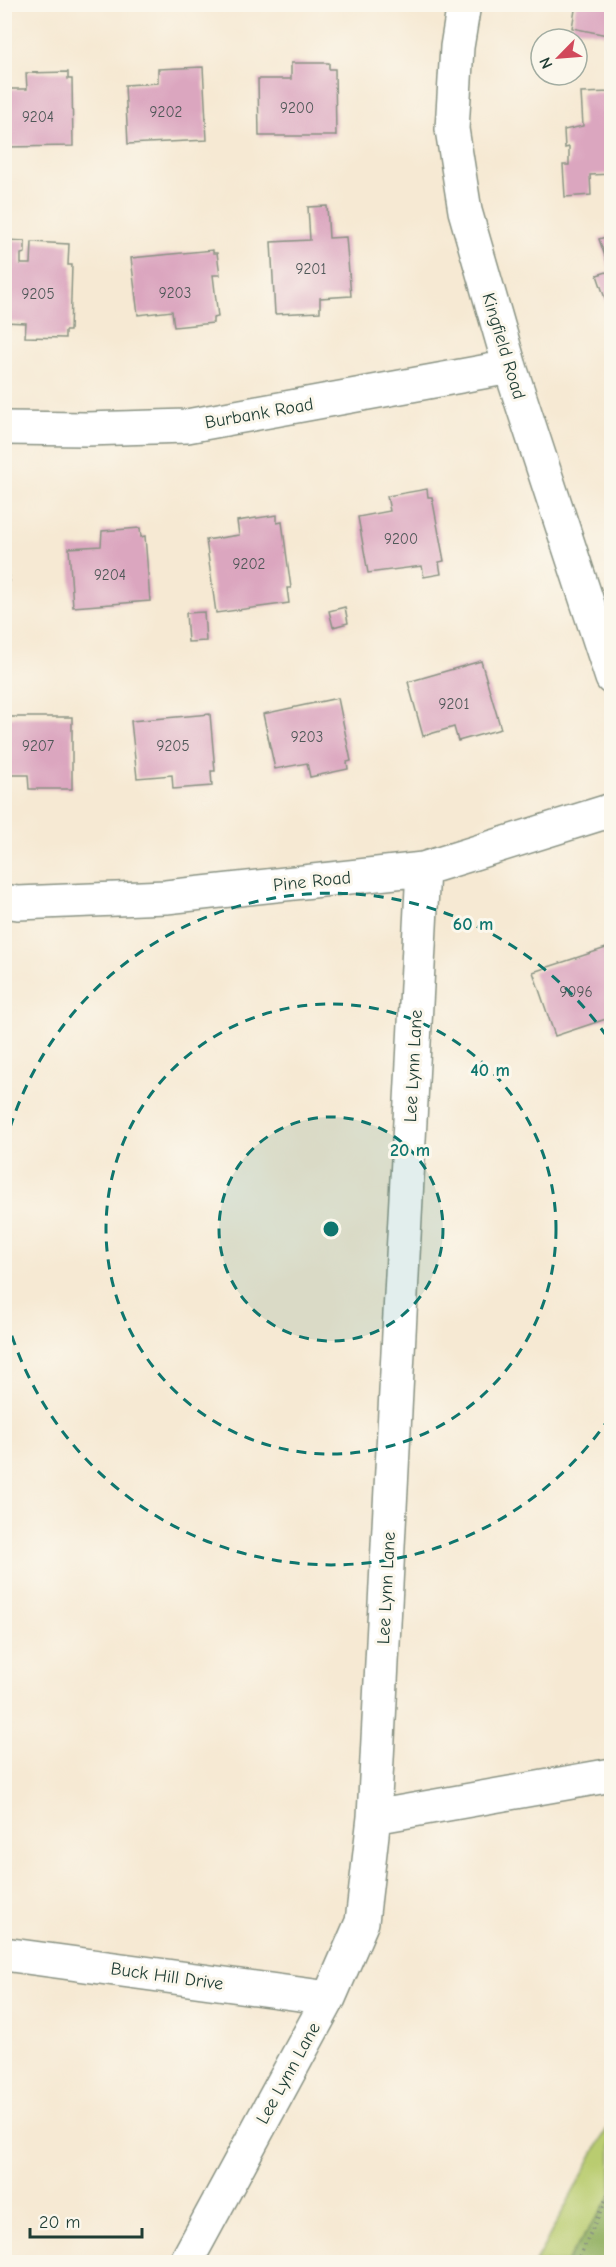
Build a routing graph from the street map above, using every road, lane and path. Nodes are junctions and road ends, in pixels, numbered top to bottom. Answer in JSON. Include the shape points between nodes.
{"nodes":[{"id":1,"x":464,"y":4,"type":"edge"},
{"id":2,"x":510,"y":367,"type":"junction"},
{"id":3,"x":4,"y":428,"type":"edge"},
{"id":4,"x":612,"y":678,"type":"edge"},
{"id":5,"x":612,"y":810,"type":"edge"},
{"id":6,"x":423,"y":869,"type":"junction"},
{"id":7,"x":4,"y":901,"type":"edge"},
{"id":8,"x":612,"y":1775,"type":"edge"},
{"id":9,"x":374,"y":1817,"type":"junction"},
{"id":10,"x":4,"y":1954,"type":"edge"},
{"id":11,"x":329,"y":1998,"type":"junction"},
{"id":12,"x":612,"y":2187,"type":"edge"},
{"id":13,"x":186,"y":2262,"type":"edge"},
{"id":14,"x":576,"y":2262,"type":"edge"}],
"edges":[{"from":1,"to":2,"type":"street","name":"Kingfield Road","via":[[452,129],[465,211]]},
{"from":2,"to":3,"type":"street","name":"Burbank Road","via":[[187,426]]},
{"from":2,"to":4,"type":"street","name":"Kingfield Road"},
{"from":5,"to":6,"type":"street","name":"Pine Road"},
{"from":6,"to":7,"type":"street","name":"Pine Road","via":[[166,897]]},
{"from":6,"to":9,"type":"street","name":"Lee Lynn Lane"},
{"from":8,"to":9,"type":"street"},
{"from":9,"to":11,"type":"street","name":"Lee Lynn Lane","via":[[362,1922]]},
{"from":10,"to":11,"type":"street","name":"Buck Hill Drive"},
{"from":11,"to":13,"type":"street","name":"Lee Lynn Lane"},
{"from":12,"to":14,"type":"path"}]}
